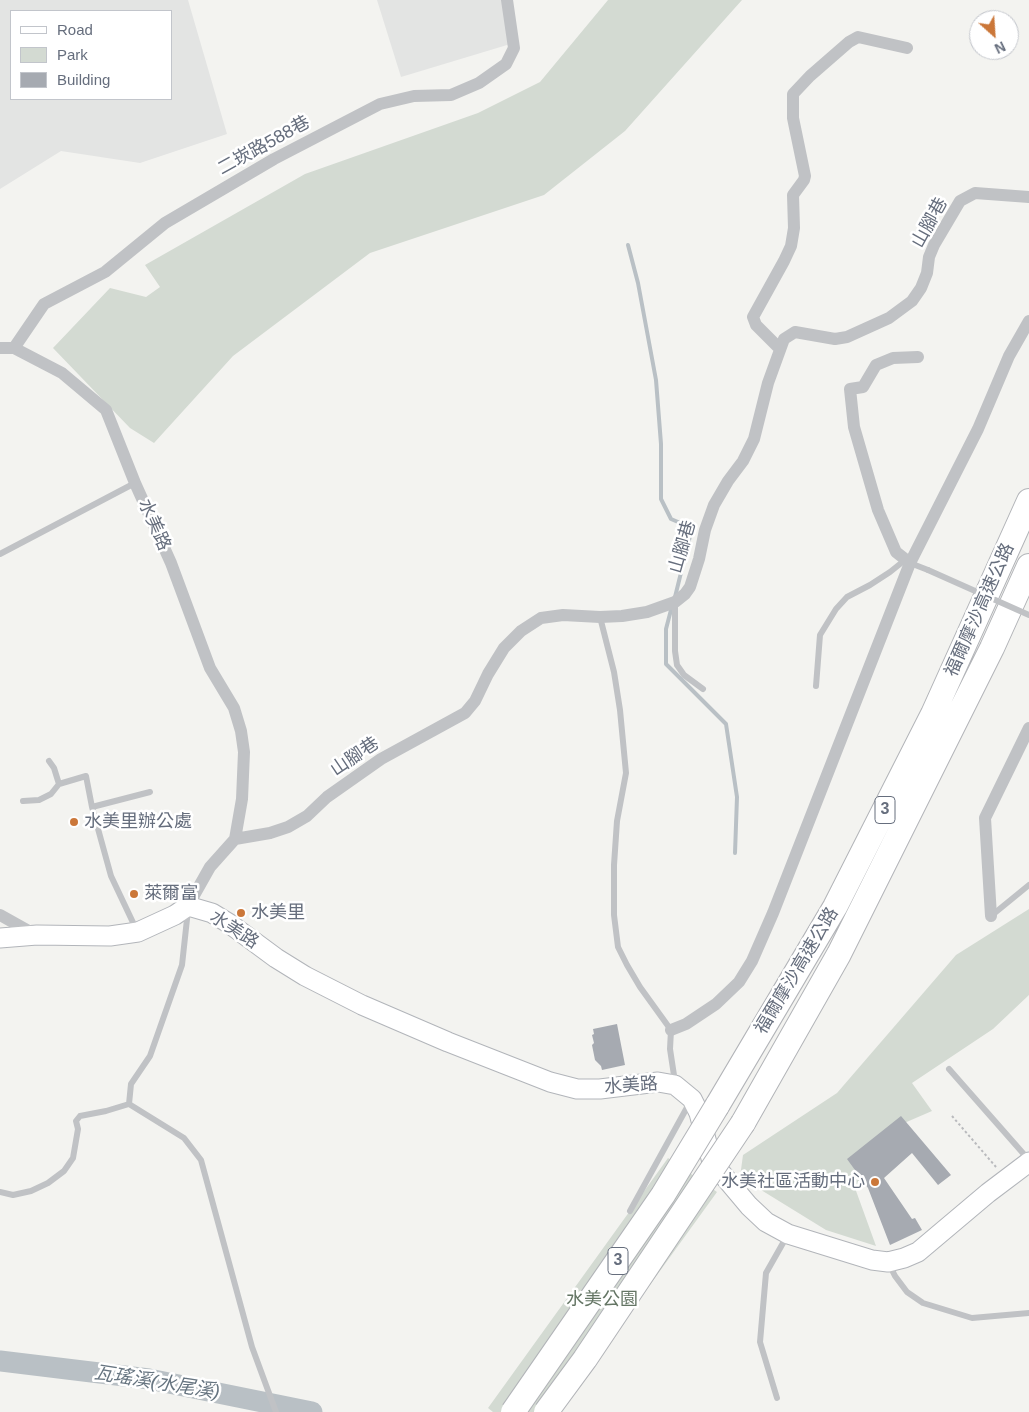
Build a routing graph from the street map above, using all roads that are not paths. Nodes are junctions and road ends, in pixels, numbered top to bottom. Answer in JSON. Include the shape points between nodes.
{"nodes":[{"id":1,"x":507,"y":0,"type":"edge"},
{"id":2,"x":906,"y":48,"type":"dead end"},
{"id":3,"x":1029,"y":198,"type":"edge"},
{"id":4,"x":1029,"y":321,"type":"edge"},
{"id":5,"x":0,"y":348,"type":"edge"},
{"id":6,"x":14,"y":348,"type":"junction"},
{"id":7,"x":780,"y":349,"type":"junction"},
{"id":8,"x":918,"y":358,"type":"dead end"},
{"id":9,"x":135,"y":483,"type":"junction"},
{"id":10,"x":1029,"y":501,"type":"edge"},
{"id":11,"x":0,"y":554,"type":"edge"},
{"id":12,"x":907,"y":562,"type":"junction"},
{"id":13,"x":1029,"y":566,"type":"edge"},
{"id":14,"x":675,"y":602,"type":"junction"},
{"id":15,"x":1029,"y":615,"type":"edge"},
{"id":16,"x":600,"y":617,"type":"junction"},
{"id":17,"x":816,"y":686,"type":"dead end"},
{"id":18,"x":703,"y":689,"type":"dead end"},
{"id":19,"x":1029,"y":728,"type":"edge"},
{"id":20,"x":49,"y":761,"type":"dead end"},
{"id":21,"x":59,"y":784,"type":"junction"},
{"id":22,"x":150,"y":792,"type":"dead end"},
{"id":23,"x":23,"y":801,"type":"dead end"},
{"id":24,"x":92,"y":807,"type":"junction"},
{"id":25,"x":235,"y":839,"type":"junction"},
{"id":26,"x":1029,"y":885,"type":"edge"},
{"id":27,"x":188,"y":906,"type":"junction"},
{"id":28,"x":0,"y":916,"type":"edge"},
{"id":29,"x":991,"y":916,"type":"joint"},
{"id":30,"x":138,"y":932,"type":"junction"},
{"id":31,"x":36,"y":935,"type":"junction"},
{"id":32,"x":0,"y":938,"type":"edge"},
{"id":33,"x":671,"y":1030,"type":"junction"},
{"id":34,"x":949,"y":1069,"type":"dead end"},
{"id":35,"x":675,"y":1085,"type":"junction"},
{"id":36,"x":692,"y":1099,"type":"junction"},
{"id":37,"x":129,"y":1104,"type":"junction"},
{"id":38,"x":1029,"y":1161,"type":"edge"},
{"id":39,"x":0,"y":1192,"type":"edge"},
{"id":40,"x":630,"y":1211,"type":"dead end"},
{"id":41,"x":788,"y":1234,"type":"junction"},
{"id":42,"x":888,"y":1262,"type":"junction"},
{"id":43,"x":1029,"y":1313,"type":"edge"},
{"id":44,"x":777,"y":1398,"type":"dead end"},
{"id":45,"x":276,"y":1412,"type":"edge"},
{"id":46,"x":513,"y":1412,"type":"edge"},
{"id":47,"x":546,"y":1412,"type":"edge"}],
"edges":[{"from":1,"to":6,"type":"street","name":"二崁路588巷","via":[[514,48],[506,64],[480,83],[451,94],[414,96],[380,104],[274,159],[164,223],[105,272],[44,304]]},
{"from":2,"to":7,"type":"street","via":[[858,37],[793,94],[793,118],[805,176],[793,195],[791,246],[753,317],[756,325]]},
{"from":3,"to":7,"type":"street","name":"山腳巷","via":[[975,193],[960,201],[934,245],[921,288],[912,301],[888,318],[846,337],[835,339],[795,332],[784,339]]},
{"from":4,"to":12,"type":"street","via":[[978,430]]},
{"from":5,"to":6,"type":"street"},
{"from":6,"to":9,"type":"street","name":"水美路","via":[[62,373],[106,410]]},
{"from":7,"to":14,"type":"street","name":"山腳巷","via":[[754,439],[743,462],[714,505],[690,587]]},
{"from":8,"to":12,"type":"street","via":[[893,358],[876,365],[862,387],[850,389],[854,427],[878,510],[896,552]]},
{"from":9,"to":11,"type":"lane"},
{"from":9,"to":25,"type":"street","name":"水美路","via":[[171,563],[210,668],[234,708],[244,752],[242,799]]},
{"from":10,"to":46,"type":"highway","name":"福爾摩沙高速公路","number":"3","bridge":true,"via":[[933,714],[835,907],[663,1195]]},
{"from":12,"to":15,"type":"lane","bridge":true},
{"from":12,"to":17,"type":"lane","via":[[847,597],[836,609],[820,635]]},
{"from":12,"to":33,"type":"street","via":[[752,961],[739,982],[716,1004]]},
{"from":13,"to":47,"type":"highway","name":"福爾摩沙高速公路","number":"3","bridge":true,"via":[[992,648],[843,945],[743,1123]]},
{"from":14,"to":16,"type":"street","name":"山腳巷","via":[[647,612]]},
{"from":14,"to":18,"type":"lane","via":[[674,651],[677,664],[684,675]]},
{"from":16,"to":25,"type":"street","name":"山腳巷","via":[[563,615],[541,618],[504,648],[465,713],[381,759],[327,796],[308,816],[288,827]]},
{"from":16,"to":33,"type":"lane","via":[[614,672],[626,773],[617,821],[614,865],[618,947],[640,987]]},
{"from":19,"to":29,"type":"street","via":[[985,818]]},
{"from":20,"to":21,"type":"lane"},
{"from":21,"to":23,"type":"lane","via":[[52,794],[39,800]]},
{"from":21,"to":24,"type":"lane","via":[[86,776]]},
{"from":22,"to":24,"type":"lane"},
{"from":24,"to":30,"type":"lane","via":[[110,876]]},
{"from":25,"to":27,"type":"street","name":"水美路","via":[[210,867]]},
{"from":26,"to":29,"type":"lane"},
{"from":27,"to":30,"type":"street","name":"水美路"},
{"from":27,"to":35,"type":"street","name":"水美路","via":[[212,913],[305,976],[362,1005],[550,1082],[577,1089],[658,1082]]},
{"from":27,"to":37,"type":"lane","via":[[182,965],[150,1056],[131,1084]]},
{"from":28,"to":31,"type":"street"},
{"from":30,"to":31,"type":"street","name":"水美路","via":[[110,936]]},
{"from":31,"to":32,"type":"street","name":"水美路"},
{"from":33,"to":35,"type":"lane"},
{"from":34,"to":38,"type":"lane"},
{"from":35,"to":36,"type":"street","name":"水美路"},
{"from":36,"to":40,"type":"lane"},
{"from":36,"to":41,"type":"street","name":"水美路","via":[[712,1162],[748,1206],[766,1222]]},
{"from":37,"to":39,"type":"lane","via":[[80,1116],[76,1121],[78,1129],[73,1158],[64,1171],[48,1183],[14,1195]]},
{"from":37,"to":45,"type":"lane","via":[[184,1138],[201,1160],[252,1347]]},
{"from":38,"to":42,"type":"street","name":"水美路","via":[[918,1252]]},
{"from":41,"to":42,"type":"street","name":"水美路"},
{"from":41,"to":44,"type":"lane","via":[[766,1273],[760,1342]]},
{"from":42,"to":43,"type":"lane","via":[[907,1292],[923,1303],[972,1318]]}]}
